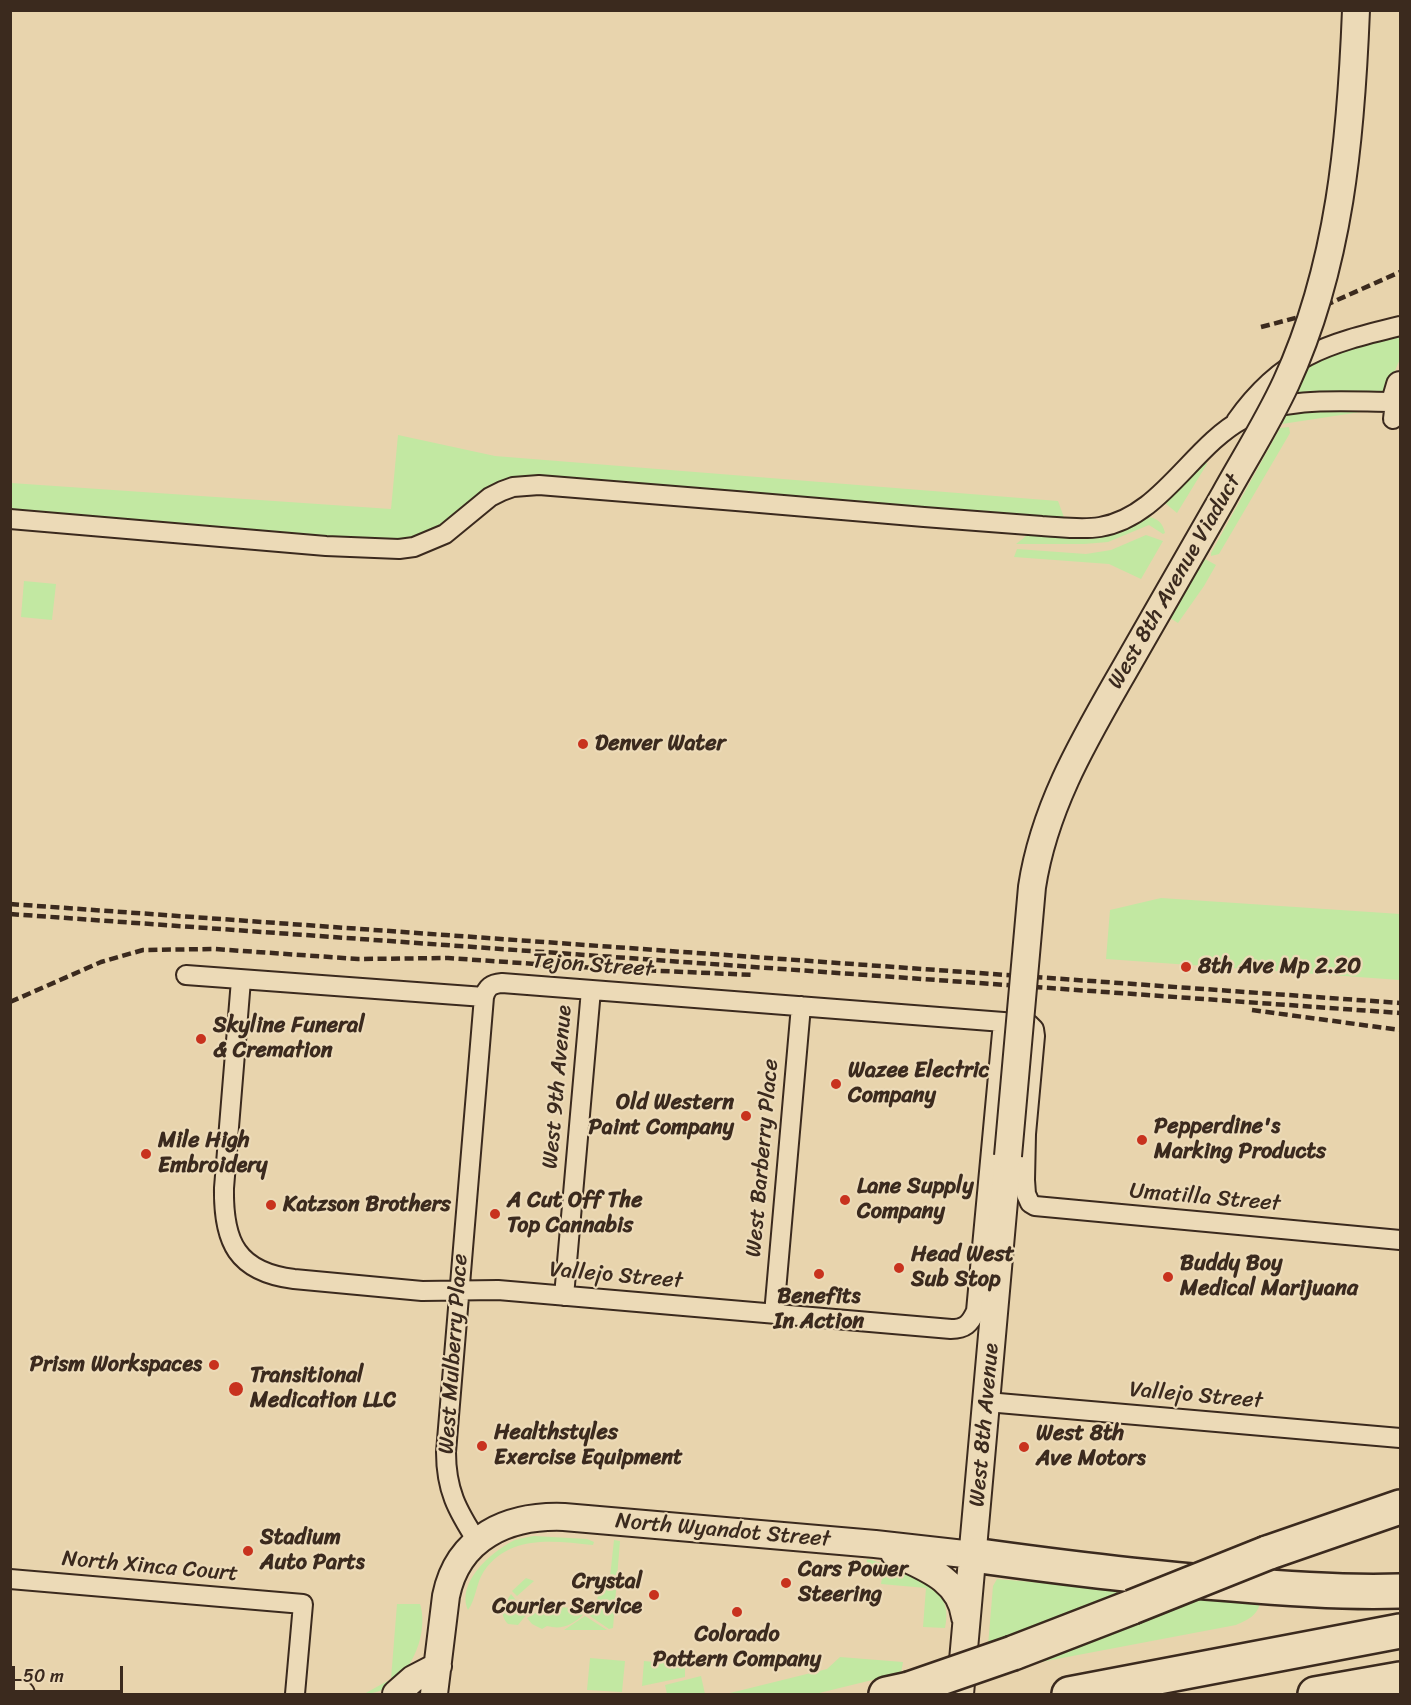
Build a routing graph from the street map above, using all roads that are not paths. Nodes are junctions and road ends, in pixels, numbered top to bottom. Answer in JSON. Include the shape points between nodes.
{"nodes":[{"id":1,"x":1356,"y":10,"type":"edge"},
{"id":2,"x":1401,"y":326,"type":"edge"},
{"id":3,"x":1396,"y":402,"type":"edge"},
{"id":4,"x":1234,"y":424,"type":"junction"},
{"id":5,"x":10,"y":519,"type":"edge"},
{"id":6,"x":186,"y":975,"type":"dead end"},
{"id":7,"x":241,"y":980,"type":"junction"},
{"id":8,"x":591,"y":990,"type":"junction"},
{"id":9,"x":484,"y":997,"type":"junction"},
{"id":10,"x":801,"y":1006,"type":"junction"},
{"id":11,"x":1004,"y":1022,"type":"junction"},
{"id":12,"x":1008,"y":1156,"type":"joint"},
{"id":13,"x":1025,"y":1180,"type":"joint"},
{"id":14,"x":1401,"y":1240,"type":"edge"},
{"id":15,"x":459,"y":1291,"type":"junction"},
{"id":16,"x":564,"y":1296,"type":"junction"},
{"id":17,"x":774,"y":1314,"type":"junction"},
{"id":18,"x":971,"y":1321,"type":"joint"},
{"id":19,"x":987,"y":1402,"type":"junction"},
{"id":20,"x":1401,"y":1438,"type":"edge"},
{"id":21,"x":1401,"y":1494,"type":"edge"},
{"id":22,"x":1401,"y":1507,"type":"edge"},
{"id":23,"x":477,"y":1541,"type":"junction"},
{"id":24,"x":875,"y":1544,"type":"junction"},
{"id":25,"x":1281,"y":1548,"type":"junction"},
{"id":26,"x":973,"y":1555,"type":"junction"},
{"id":27,"x":10,"y":1580,"type":"edge"},
{"id":28,"x":1401,"y":1591,"type":"edge"},
{"id":29,"x":966,"y":1630,"type":"junction"},
{"id":30,"x":1401,"y":1631,"type":"edge"},
{"id":31,"x":438,"y":1665,"type":"junction"},
{"id":32,"x":1401,"y":1679,"type":"edge"},
{"id":33,"x":898,"y":1692,"type":"edge"},
{"id":34,"x":10,"y":1694,"type":"edge"},
{"id":35,"x":21,"y":1695,"type":"edge"},
{"id":36,"x":295,"y":1695,"type":"edge"},
{"id":37,"x":396,"y":1695,"type":"edge"},
{"id":38,"x":434,"y":1695,"type":"edge"},
{"id":39,"x":960,"y":1695,"type":"edge"},
{"id":40,"x":1069,"y":1695,"type":"edge"},
{"id":41,"x":1315,"y":1695,"type":"edge"}],
"edges":[{"from":1,"to":12,"type":"main road","name":"West 8th Avenue Viaduct","bridge":true,"via":[[1342,187],[1328,264],[1309,326],[1276,404],[1083,743],[1050,814],[1032,887]]},
{"from":2,"to":4,"type":"street","via":[[1330,346],[1291,364],[1260,392]]},
{"from":3,"to":4,"type":"street","via":[[1281,406]]},
{"from":4,"to":5,"type":"street","via":[[1148,505],[1117,523],[1093,528],[539,485],[502,491],[446,534],[399,549]]},
{"from":6,"to":7,"type":"street"},
{"from":7,"to":9,"type":"street"},
{"from":7,"to":15,"type":"street","name":"Vallejo Street","via":[[224,1216],[242,1257],[268,1275],[422,1291]]},
{"from":8,"to":9,"type":"street","name":"Tejon Street","via":[[502,982],[486,989]]},
{"from":8,"to":10,"type":"street","name":"Tejon Street"},
{"from":8,"to":16,"type":"street","name":"West 9th Avenue"},
{"from":9,"to":15,"type":"street","name":"West Mulberry Place"},
{"from":10,"to":11,"type":"street","name":"Tejon Street"},
{"from":10,"to":17,"type":"street","name":"West Barberry Place"},
{"from":11,"to":13,"type":"street","name":"Tejon Street","via":[[1029,1024],[1035,1036]]},
{"from":11,"to":18,"type":"street","name":"West 8th Avenue","via":[[978,1296]]},
{"from":12,"to":19,"type":"main road","name":"West 8th Avenue"},
{"from":13,"to":14,"type":"street","name":"Umatilla Street","via":[[1030,1203],[1040,1208]]},
{"from":15,"to":16,"type":"street","name":"Vallejo Street"},
{"from":15,"to":23,"type":"street","name":"West Mulberry Place","via":[[446,1469],[452,1499]]},
{"from":16,"to":17,"type":"street","name":"Vallejo Street"},
{"from":17,"to":18,"type":"street","name":"Vallejo Street","via":[[951,1329],[960,1329]]},
{"from":19,"to":20,"type":"street","name":"Vallejo Street"},
{"from":19,"to":26,"type":"main road","name":"West 8th Avenue"},
{"from":21,"to":25,"type":"highway"},
{"from":22,"to":25,"type":"highway"},
{"from":23,"to":24,"type":"main road","name":"North Wyandot Street","via":[[512,1523],[545,1517]]},
{"from":23,"to":31,"type":"main road","via":[[460,1559],[450,1580]]},
{"from":24,"to":26,"type":"main road","name":"North Wyandot Street"},
{"from":24,"to":29,"type":"main road","via":[[946,1581],[960,1598]]},
{"from":25,"to":33,"type":"highway","bridge":true,"via":[[1013,1653]]},
{"from":26,"to":28,"type":"highway","via":[[1211,1583],[1343,1592]]},
{"from":26,"to":29,"type":"main road","name":"West 8th Avenue"},
{"from":27,"to":36,"type":"street","name":"North Xinca Court","via":[[303,1604]]},
{"from":29,"to":39,"type":"main road","name":"West 8th Avenue"},
{"from":30,"to":40,"type":"highway"},
{"from":31,"to":37,"type":"main road","via":[[413,1679]]},
{"from":31,"to":38,"type":"main road"},
{"from":32,"to":41,"type":"highway"},
{"from":34,"to":35,"type":"main road"}]}
